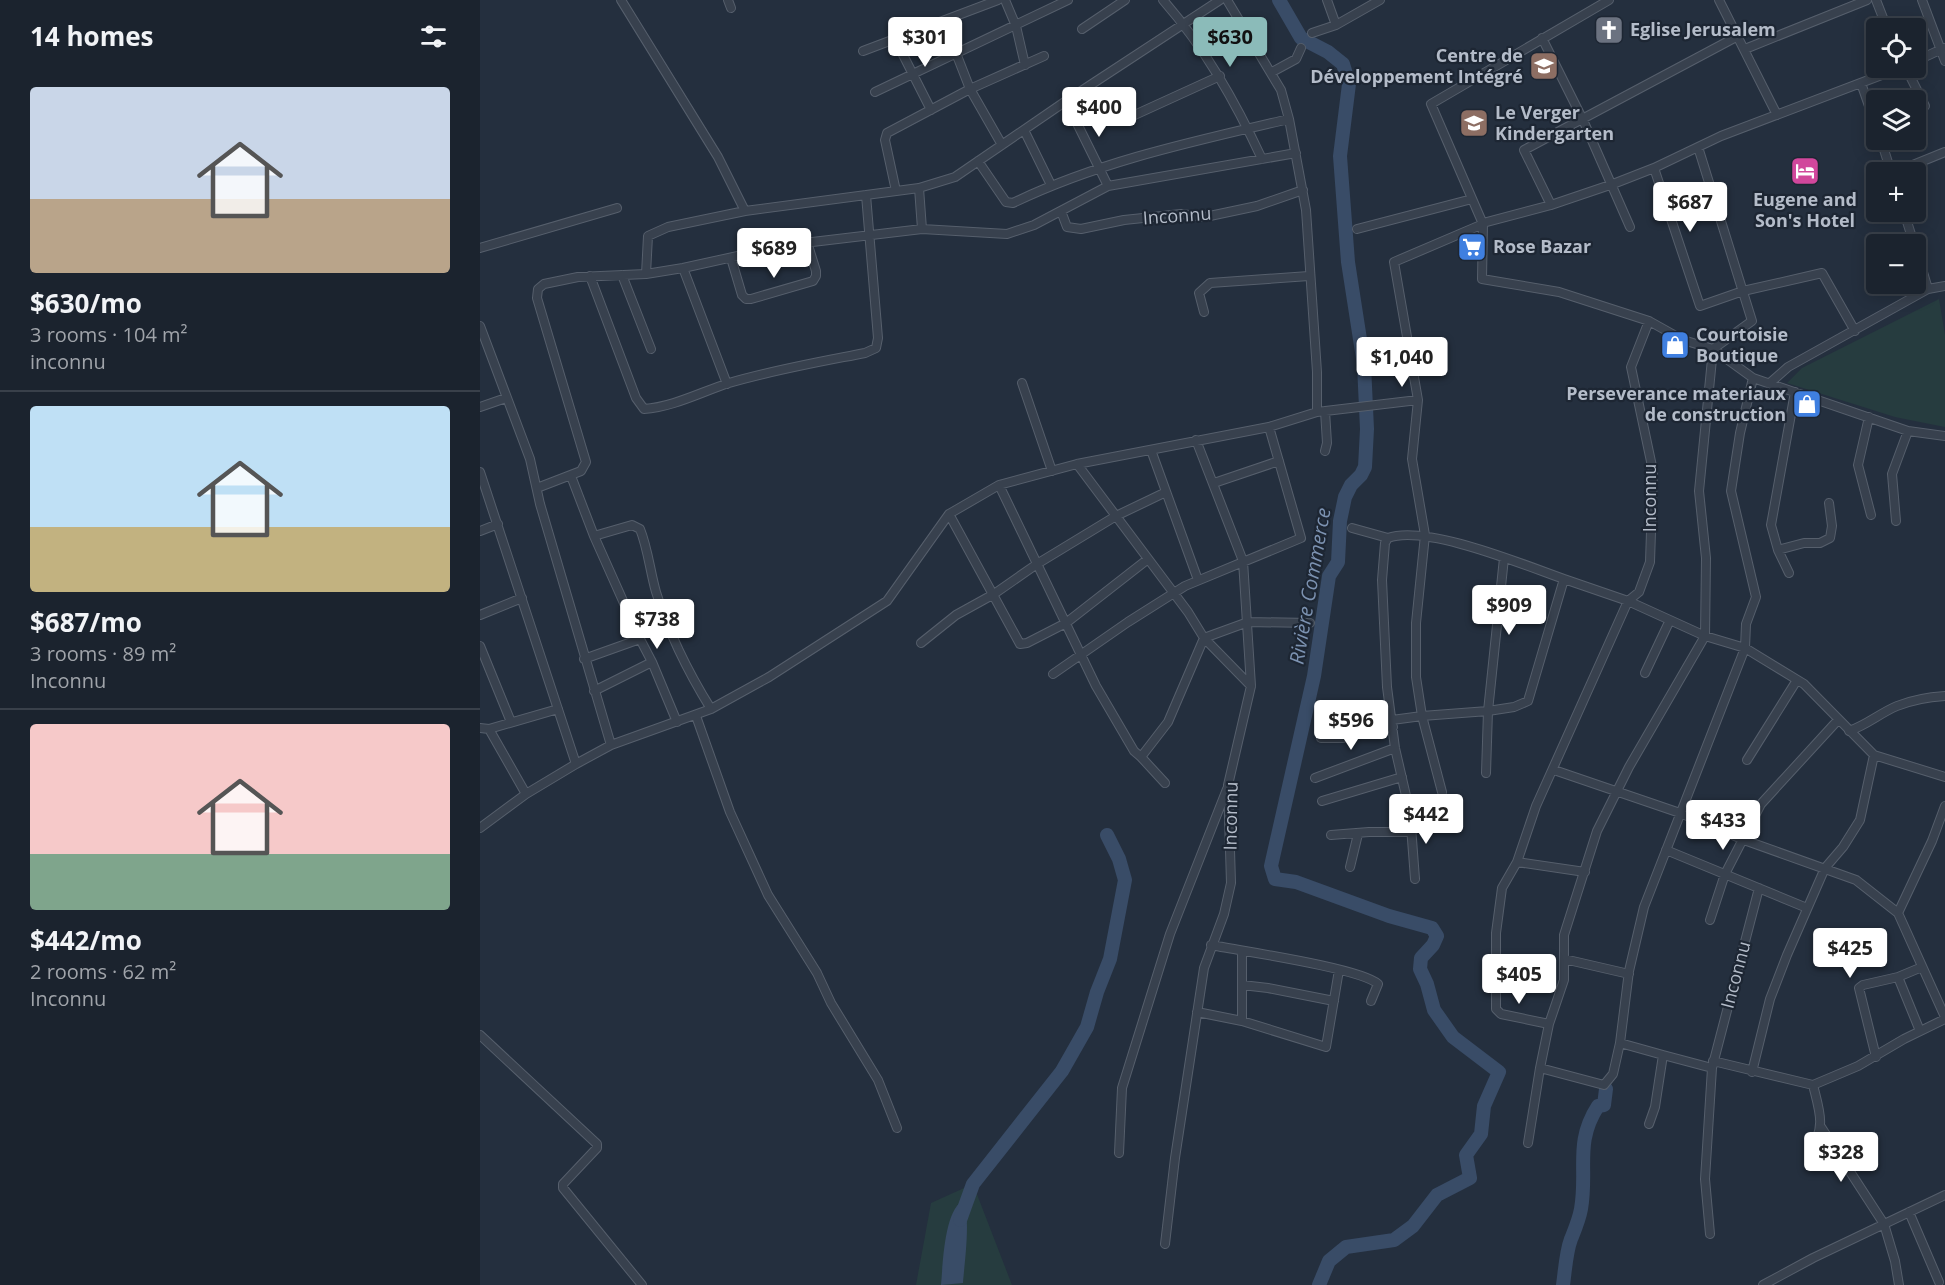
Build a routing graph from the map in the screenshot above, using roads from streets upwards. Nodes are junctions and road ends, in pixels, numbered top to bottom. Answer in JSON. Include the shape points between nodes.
{"nodes":[{"id":1,"x":621,"y":0,"type":"edge"},
{"id":2,"x":998,"y":0,"type":"edge"},
{"id":3,"x":1005,"y":0,"type":"edge"},
{"id":4,"x":1068,"y":0,"type":"edge"},
{"id":5,"x":1125,"y":0,"type":"edge"},
{"id":6,"x":1163,"y":0,"type":"edge"},
{"id":7,"x":1220,"y":0,"type":"edge"},
{"id":8,"x":1227,"y":0,"type":"edge"},
{"id":9,"x":1327,"y":0,"type":"edge"},
{"id":10,"x":1380,"y":0,"type":"edge"},
{"id":11,"x":1609,"y":0,"type":"edge"},
{"id":12,"x":1719,"y":0,"type":"edge"},
{"id":13,"x":1867,"y":0,"type":"edge"},
{"id":14,"x":1876,"y":0,"type":"edge"},
{"id":15,"x":1922,"y":0,"type":"edge"},
{"id":16,"x":1883,"y":18,"type":"edge"},
{"id":17,"x":1185,"y":25,"type":"junction"},
{"id":18,"x":1336,"y":25,"type":"junction"},
{"id":19,"x":1016,"y":26,"type":"junction"},
{"id":20,"x":1082,"y":29,"type":"dead end"},
{"id":21,"x":1312,"y":33,"type":"dead end"},
{"id":22,"x":1738,"y":36,"type":"junction"},
{"id":23,"x":1542,"y":38,"type":"junction"},
{"id":24,"x":895,"y":39,"type":"junction"},
{"id":25,"x":1301,"y":48,"type":"dead end"},
{"id":26,"x":1745,"y":49,"type":"junction"},
{"id":27,"x":1943,"y":49,"type":"edge"},
{"id":28,"x":863,"y":51,"type":"dead end"},
{"id":29,"x":956,"y":53,"type":"junction"},
{"id":30,"x":1044,"y":56,"type":"dead end"},
{"id":31,"x":1926,"y":57,"type":"edge"},
{"id":32,"x":1945,"y":61,"type":"edge"},
{"id":33,"x":1025,"y":65,"type":"junction"},
{"id":34,"x":913,"y":72,"type":"junction"},
{"id":35,"x":1272,"y":72,"type":"junction"},
{"id":36,"x":1220,"y":76,"type":"junction"},
{"id":37,"x":1875,"y":78,"type":"edge"},
{"id":38,"x":1862,"y":83,"type":"junction"},
{"id":39,"x":970,"y":89,"type":"junction"},
{"id":40,"x":874,"y":92,"type":"dead end"},
{"id":41,"x":1866,"y":95,"type":"edge"},
{"id":42,"x":1066,"y":101,"type":"junction"},
{"id":43,"x":931,"y":110,"type":"junction"},
{"id":44,"x":1777,"y":115,"type":"junction"},
{"id":45,"x":1128,"y":118,"type":"dead end"},
{"id":46,"x":1289,"y":119,"type":"junction"},
{"id":47,"x":1583,"y":120,"type":"junction"},
{"id":48,"x":1248,"y":129,"type":"junction"},
{"id":49,"x":1024,"y":130,"type":"junction"},
{"id":50,"x":1002,"y":145,"type":"junction"},
{"id":51,"x":1698,"y":147,"type":"junction"},
{"id":52,"x":1945,"y":152,"type":"edge"},
{"id":53,"x":1296,"y":153,"type":"junction"},
{"id":54,"x":1262,"y":159,"type":"junction"},
{"id":55,"x":978,"y":161,"type":"junction"},
{"id":56,"x":1920,"y":162,"type":"edge"},
{"id":57,"x":1099,"y":166,"type":"junction"},
{"id":58,"x":1654,"y":168,"type":"junction"},
{"id":59,"x":1613,"y":184,"type":"junction"},
{"id":60,"x":1050,"y":185,"type":"junction"},
{"id":61,"x":1108,"y":186,"type":"junction"},
{"id":62,"x":919,"y":188,"type":"junction"},
{"id":63,"x":1303,"y":190,"type":"junction"},
{"id":64,"x":896,"y":191,"type":"junction"},
{"id":65,"x":866,"y":195,"type":"junction"},
{"id":66,"x":1472,"y":199,"type":"junction"},
{"id":67,"x":1551,"y":205,"type":"junction"},
{"id":68,"x":617,"y":208,"type":"dead end"},
{"id":69,"x":746,"y":211,"type":"junction"},
{"id":70,"x":1061,"y":211,"type":"junction"},
{"id":71,"x":1483,"y":224,"type":"junction"},
{"id":72,"x":1630,"y":227,"type":"dead end"},
{"id":73,"x":922,"y":229,"type":"junction"},
{"id":74,"x":1357,"y":229,"type":"dead end"},
{"id":75,"x":870,"y":235,"type":"junction"},
{"id":76,"x":807,"y":242,"type":"junction"},
{"id":77,"x":480,"y":248,"type":"edge"},
{"id":78,"x":731,"y":258,"type":"junction"},
{"id":79,"x":683,"y":268,"type":"junction"},
{"id":80,"x":646,"y":274,"type":"junction"},
{"id":81,"x":622,"y":275,"type":"junction"},
{"id":82,"x":590,"y":276,"type":"junction"},
{"id":83,"x":1309,"y":276,"type":"junction"},
{"id":84,"x":1926,"y":282,"type":"edge"},
{"id":85,"x":1945,"y":286,"type":"edge"},
{"id":86,"x":1928,"y":289,"type":"junction"},
{"id":87,"x":1743,"y":291,"type":"junction"},
{"id":88,"x":1204,"y":312,"type":"dead end"},
{"id":89,"x":1649,"y":321,"type":"junction"},
{"id":90,"x":480,"y":326,"type":"edge"},
{"id":91,"x":1855,"y":331,"type":"junction"},
{"id":92,"x":651,"y":349,"type":"dead end"},
{"id":93,"x":1713,"y":349,"type":"junction"},
{"id":94,"x":1753,"y":378,"type":"junction"},
{"id":95,"x":1771,"y":382,"type":"junction"},
{"id":96,"x":1022,"y":383,"type":"dead end"},
{"id":97,"x":727,"y":384,"type":"junction"},
{"id":98,"x":1795,"y":392,"type":"junction"},
{"id":99,"x":506,"y":398,"type":"junction"},
{"id":100,"x":1418,"y":400,"type":"junction"},
{"id":101,"x":480,"y":407,"type":"edge"},
{"id":102,"x":1321,"y":411,"type":"junction"},
{"id":103,"x":1869,"y":417,"type":"junction"},
{"id":104,"x":1269,"y":427,"type":"junction"},
{"id":105,"x":1908,"y":431,"type":"junction"},
{"id":106,"x":1945,"y":436,"type":"edge"},
{"id":107,"x":1196,"y":440,"type":"junction"},
{"id":108,"x":1151,"y":450,"type":"junction"},
{"id":109,"x":1325,"y":451,"type":"dead end"},
{"id":110,"x":1279,"y":461,"type":"junction"},
{"id":111,"x":1077,"y":464,"type":"junction"},
{"id":112,"x":1052,"y":471,"type":"junction"},
{"id":113,"x":480,"y":472,"type":"edge"},
{"id":114,"x":571,"y":476,"type":"junction"},
{"id":115,"x":1214,"y":483,"type":"junction"},
{"id":116,"x":999,"y":485,"type":"junction"},
{"id":117,"x":537,"y":488,"type":"junction"},
{"id":118,"x":482,"y":489,"type":"edge"},
{"id":119,"x":1166,"y":492,"type":"junction"},
{"id":120,"x":1828,"y":503,"type":"dead end"},
{"id":121,"x":949,"y":514,"type":"junction"},
{"id":122,"x":1871,"y":514,"type":"dead end"},
{"id":123,"x":1116,"y":516,"type":"junction"},
{"id":124,"x":1896,"y":521,"type":"dead end"},
{"id":125,"x":498,"y":524,"type":"junction"},
{"id":126,"x":1353,"y":528,"type":"dead end"},
{"id":127,"x":480,"y":531,"type":"edge"},
{"id":128,"x":594,"y":536,"type":"junction"},
{"id":129,"x":1389,"y":538,"type":"junction"},
{"id":130,"x":1425,"y":538,"type":"junction"},
{"id":131,"x":1778,"y":550,"type":"junction"},
{"id":132,"x":1504,"y":558,"type":"junction"},
{"id":133,"x":1148,"y":559,"type":"junction"},
{"id":134,"x":1243,"y":561,"type":"junction"},
{"id":135,"x":1037,"y":564,"type":"junction"},
{"id":136,"x":1789,"y":573,"type":"dead end"},
{"id":137,"x":1564,"y":579,"type":"junction"},
{"id":138,"x":1198,"y":580,"type":"junction"},
{"id":139,"x":1173,"y":592,"type":"junction"},
{"id":140,"x":994,"y":594,"type":"junction"},
{"id":141,"x":522,"y":598,"type":"junction"},
{"id":142,"x":1628,"y":601,"type":"junction"},
{"id":143,"x":480,"y":615,"type":"edge"},
{"id":144,"x":1670,"y":620,"type":"junction"},
{"id":145,"x":1248,"y":622,"type":"junction"},
{"id":146,"x":1310,"y":622,"type":"dead end"},
{"id":147,"x":1066,"y":623,"type":"junction"},
{"id":148,"x":1705,"y":636,"type":"junction"},
{"id":149,"x":1204,"y":638,"type":"junction"},
{"id":150,"x":639,"y":639,"type":"junction"},
{"id":151,"x":921,"y":643,"type":"dead end"},
{"id":152,"x":480,"y":646,"type":"edge"},
{"id":153,"x":1745,"y":648,"type":"junction"},
{"id":154,"x":1082,"y":654,"type":"junction"},
{"id":155,"x":584,"y":659,"type":"junction"},
{"id":156,"x":652,"y":662,"type":"junction"},
{"id":157,"x":1645,"y":673,"type":"dead end"},
{"id":158,"x":1053,"y":674,"type":"dead end"},
{"id":159,"x":1797,"y":680,"type":"junction"},
{"id":160,"x":1251,"y":686,"type":"junction"},
{"id":161,"x":594,"y":691,"type":"junction"},
{"id":162,"x":1945,"y":696,"type":"edge"},
{"id":163,"x":558,"y":709,"type":"junction"},
{"id":164,"x":711,"y":710,"type":"junction"},
{"id":165,"x":1488,"y":711,"type":"junction"},
{"id":166,"x":696,"y":716,"type":"junction"},
{"id":167,"x":1422,"y":716,"type":"junction"},
{"id":168,"x":1838,"y":720,"type":"junction"},
{"id":169,"x":510,"y":722,"type":"junction"},
{"id":170,"x":677,"y":722,"type":"junction"},
{"id":171,"x":1392,"y":723,"type":"junction"},
{"id":172,"x":480,"y":728,"type":"edge"},
{"id":173,"x":489,"y":729,"type":"junction"},
{"id":174,"x":1849,"y":730,"type":"junction"},
{"id":175,"x":1321,"y":738,"type":"dead end"},
{"id":176,"x":611,"y":745,"type":"junction"},
{"id":177,"x":1395,"y":748,"type":"junction"},
{"id":178,"x":1874,"y":754,"type":"junction"},
{"id":179,"x":1141,"y":757,"type":"junction"},
{"id":180,"x":1747,"y":760,"type":"dead end"},
{"id":181,"x":576,"y":764,"type":"junction"},
{"id":182,"x":1554,"y":770,"type":"junction"},
{"id":183,"x":1486,"y":773,"type":"dead end"},
{"id":184,"x":1402,"y":777,"type":"junction"},
{"id":185,"x":1945,"y":777,"type":"edge"},
{"id":186,"x":1315,"y":778,"type":"dead end"},
{"id":187,"x":1165,"y":783,"type":"dead end"},
{"id":188,"x":1228,"y":785,"type":"junction"},
{"id":189,"x":1442,"y":792,"type":"dead end"},
{"id":190,"x":1619,"y":792,"type":"junction"},
{"id":191,"x":526,"y":794,"type":"junction"},
{"id":192,"x":1322,"y":801,"type":"dead end"},
{"id":193,"x":1945,"y":806,"type":"edge"},
{"id":194,"x":1680,"y":813,"type":"junction"},
{"id":195,"x":480,"y":828,"type":"edge"},
{"id":196,"x":1412,"y":832,"type":"junction"},
{"id":197,"x":1358,"y":834,"type":"junction"},
{"id":198,"x":1331,"y":835,"type":"dead end"},
{"id":199,"x":1744,"y":840,"type":"junction"},
{"id":200,"x":1665,"y":850,"type":"junction"},
{"id":201,"x":1517,"y":862,"type":"junction"},
{"id":202,"x":1350,"y":867,"type":"dead end"},
{"id":203,"x":1825,"y":868,"type":"junction"},
{"id":204,"x":1585,"y":872,"type":"junction"},
{"id":205,"x":1725,"y":874,"type":"junction"},
{"id":206,"x":1415,"y":879,"type":"dead end"},
{"id":207,"x":1759,"y":888,"type":"junction"},
{"id":208,"x":1807,"y":908,"type":"junction"},
{"id":209,"x":1898,"y":913,"type":"junction"},
{"id":210,"x":1710,"y":920,"type":"dead end"},
{"id":211,"x":1211,"y":945,"type":"junction"},
{"id":212,"x":1242,"y":951,"type":"junction"},
{"id":213,"x":1564,"y":959,"type":"junction"},
{"id":214,"x":1922,"y":967,"type":"junction"},
{"id":215,"x":1339,"y":970,"type":"junction"},
{"id":216,"x":1629,"y":974,"type":"junction"},
{"id":217,"x":1898,"y":977,"type":"junction"},
{"id":218,"x":1242,"y":985,"type":"junction"},
{"id":219,"x":1334,"y":1001,"type":"junction"},
{"id":220,"x":1371,"y":1001,"type":"dead end"},
{"id":221,"x":1197,"y":1012,"type":"junction"},
{"id":222,"x":1945,"y":1018,"type":"edge"},
{"id":223,"x":1242,"y":1022,"type":"junction"},
{"id":224,"x":1549,"y":1024,"type":"junction"},
{"id":225,"x":1920,"y":1031,"type":"junction"},
{"id":226,"x":480,"y":1035,"type":"edge"},
{"id":227,"x":1620,"y":1043,"type":"junction"},
{"id":228,"x":1663,"y":1055,"type":"junction"},
{"id":229,"x":1876,"y":1057,"type":"junction"},
{"id":230,"x":1713,"y":1065,"type":"junction"},
{"id":231,"x":1540,"y":1068,"type":"junction"},
{"id":232,"x":1752,"y":1072,"type":"junction"},
{"id":233,"x":1814,"y":1085,"type":"junction"},
{"id":234,"x":1649,"y":1124,"type":"dead end"},
{"id":235,"x":1821,"y":1127,"type":"junction"},
{"id":236,"x":897,"y":1128,"type":"dead end"},
{"id":237,"x":1528,"y":1143,"type":"dead end"},
{"id":238,"x":1810,"y":1152,"type":"dead end"},
{"id":239,"x":1119,"y":1153,"type":"dead end"},
{"id":240,"x":1945,"y":1195,"type":"edge"},
{"id":241,"x":1909,"y":1212,"type":"junction"},
{"id":242,"x":1884,"y":1224,"type":"junction"},
{"id":243,"x":1710,"y":1234,"type":"dead end"},
{"id":244,"x":1165,"y":1244,"type":"dead end"},
{"id":245,"x":1939,"y":1282,"type":"dead end"},
{"id":246,"x":642,"y":1285,"type":"edge"},
{"id":247,"x":1763,"y":1285,"type":"edge"},
{"id":248,"x":1899,"y":1285,"type":"edge"}],
"edges":[{"from":1,"to":69,"type":"street","via":[[718,157]]},
{"from":2,"to":24,"type":"street"},
{"from":3,"to":19,"type":"street"},
{"from":4,"to":19,"type":"street"},
{"from":5,"to":20,"type":"street"},
{"from":6,"to":17,"type":"street"},
{"from":7,"to":17,"type":"street"},
{"from":8,"to":35,"type":"street"},
{"from":9,"to":18,"type":"street"},
{"from":10,"to":18,"type":"street"},
{"from":11,"to":23,"type":"street"},
{"from":12,"to":22,"type":"street"},
{"from":13,"to":26,"type":"street"},
{"from":14,"to":16,"type":"street"},
{"from":15,"to":27,"type":"street"},
{"from":17,"to":36,"type":"street"},
{"from":17,"to":42,"type":"street"},
{"from":18,"to":21,"type":"street"},
{"from":19,"to":29,"type":"street"},
{"from":19,"to":33,"type":"street"},
{"from":22,"to":26,"type":"street"},
{"from":22,"to":47,"type":"street"},
{"from":23,"to":47,"type":"street"},
{"from":23,"to":66,"type":"street","via":[[1431,104]]},
{"from":24,"to":28,"type":"street"},
{"from":24,"to":34,"type":"street"},
{"from":25,"to":35,"type":"street","via":[[1296,59]]},
{"from":26,"to":44,"type":"street"},
{"from":27,"to":31,"type":"street"},
{"from":27,"to":32,"type":"street"},
{"from":29,"to":34,"type":"street"},
{"from":29,"to":39,"type":"street"},
{"from":30,"to":33,"type":"street"},
{"from":33,"to":39,"type":"street"},
{"from":34,"to":40,"type":"street"},
{"from":34,"to":43,"type":"street"},
{"from":35,"to":46,"type":"street"},
{"from":36,"to":45,"type":"street"},
{"from":36,"to":48,"type":"street"},
{"from":37,"to":38,"type":"street"},
{"from":38,"to":41,"type":"street"},
{"from":38,"to":44,"type":"street"},
{"from":39,"to":43,"type":"street"},
{"from":39,"to":50,"type":"street"},
{"from":42,"to":49,"type":"street"},
{"from":42,"to":57,"type":"street"},
{"from":43,"to":64,"type":"street","via":[[885,137]]},
{"from":44,"to":51,"type":"street"},
{"from":46,"to":48,"type":"street"},
{"from":46,"to":53,"type":"street"},
{"from":47,"to":59,"type":"street"},
{"from":47,"to":67,"type":"street","via":[[1524,150]]},
{"from":48,"to":54,"type":"street"},
{"from":48,"to":57,"type":"street"},
{"from":49,"to":50,"type":"street"},
{"from":49,"to":60,"type":"street"},
{"from":50,"to":55,"type":"street"},
{"from":51,"to":58,"type":"street"},
{"from":51,"to":87,"type":"street"},
{"from":52,"to":56,"type":"street"},
{"from":53,"to":54,"type":"street"},
{"from":53,"to":63,"type":"street"},
{"from":54,"to":61,"type":"street"},
{"from":55,"to":60,"type":"street","via":[[1009,203]]},
{"from":55,"to":62,"type":"street","via":[[955,177]]},
{"from":57,"to":60,"type":"street"},
{"from":57,"to":61,"type":"street"},
{"from":58,"to":59,"type":"street"},
{"from":58,"to":87,"type":"street","via":[[1700,306]]},
{"from":59,"to":67,"type":"street"},
{"from":59,"to":72,"type":"street"},
{"from":61,"to":70,"type":"street"},
{"from":62,"to":64,"type":"street"},
{"from":62,"to":73,"type":"street"},
{"from":63,"to":70,"type":"street","name":"Inconnu","via":[[1257,206],[1205,217],[1181,214],[1081,229],[1068,227]]},
{"from":63,"to":83,"type":"street"},
{"from":64,"to":65,"type":"street"},
{"from":65,"to":69,"type":"street"},
{"from":65,"to":75,"type":"street"},
{"from":66,"to":71,"type":"street"},
{"from":66,"to":74,"type":"street"},
{"from":67,"to":71,"type":"street"},
{"from":68,"to":77,"type":"street"},
{"from":69,"to":80,"type":"street","via":[[652,232],[646,242]]},
{"from":70,"to":73,"type":"street","via":[[1007,234]]},
{"from":71,"to":89,"type":"street","via":[[1482,279],[1560,291]]},
{"from":71,"to":100,"type":"street","via":[[1394,262]]},
{"from":73,"to":75,"type":"street"},
{"from":75,"to":76,"type":"street"},
{"from":75,"to":97,"type":"street","via":[[876,348]]},
{"from":76,"to":78,"type":"street"},
{"from":76,"to":78,"type":"street","via":[[816,271],[813,281],[751,299],[742,296]]},
{"from":78,"to":79,"type":"street"},
{"from":79,"to":80,"type":"street"},
{"from":79,"to":97,"type":"street"},
{"from":80,"to":81,"type":"street"},
{"from":81,"to":82,"type":"street"},
{"from":81,"to":92,"type":"street"},
{"from":82,"to":97,"type":"street","via":[[636,398],[644,409]]},
{"from":82,"to":114,"type":"street","via":[[544,284],[537,292],[586,462]]},
{"from":83,"to":88,"type":"street","via":[[1210,284],[1198,293]]},
{"from":83,"to":102,"type":"street"},
{"from":84,"to":86,"type":"street"},
{"from":85,"to":86,"type":"street"},
{"from":86,"to":91,"type":"street"},
{"from":87,"to":91,"type":"street","via":[[1822,273]]},
{"from":87,"to":93,"type":"street","via":[[1752,321]]},
{"from":89,"to":93,"type":"street","via":[[1683,340]]},
{"from":89,"to":142,"type":"street","name":"Inconnu","via":[[1631,367],[1653,471],[1650,562],[1639,592]]},
{"from":90,"to":99,"type":"street"},
{"from":91,"to":95,"type":"street","via":[[1788,367]]},
{"from":93,"to":94,"type":"street"},
{"from":93,"to":148,"type":"street","via":[[1699,491],[1706,558]]},
{"from":94,"to":95,"type":"street"},
{"from":94,"to":153,"type":"street","via":[[1731,491],[1756,597],[1746,624]]},
{"from":95,"to":98,"type":"street"},
{"from":96,"to":112,"type":"street"},
{"from":98,"to":103,"type":"street"},
{"from":98,"to":131,"type":"street","via":[[1771,525]]},
{"from":99,"to":101,"type":"street"},
{"from":99,"to":117,"type":"street"},
{"from":100,"to":102,"type":"street"},
{"from":100,"to":130,"type":"street","via":[[1412,459]]},
{"from":102,"to":104,"type":"street"},
{"from":102,"to":109,"type":"street"},
{"from":103,"to":105,"type":"street"},
{"from":103,"to":122,"type":"street","via":[[1858,465]]},
{"from":104,"to":107,"type":"street"},
{"from":104,"to":110,"type":"street"},
{"from":105,"to":106,"type":"street"},
{"from":105,"to":124,"type":"street","via":[[1892,474]]},
{"from":107,"to":108,"type":"street"},
{"from":107,"to":115,"type":"street","name":"Inconnu"},
{"from":108,"to":111,"type":"street"},
{"from":108,"to":119,"type":"street"},
{"from":110,"to":115,"type":"street"},
{"from":110,"to":134,"type":"street","via":[[1301,538]]},
{"from":111,"to":112,"type":"street"},
{"from":111,"to":123,"type":"street"},
{"from":112,"to":116,"type":"street"},
{"from":113,"to":118,"type":"street"},
{"from":114,"to":117,"type":"street"},
{"from":114,"to":128,"type":"street"},
{"from":115,"to":134,"type":"street","name":"Inconnu"},
{"from":116,"to":121,"type":"street"},
{"from":116,"to":135,"type":"street"},
{"from":117,"to":155,"type":"street"},
{"from":118,"to":125,"type":"street"},
{"from":119,"to":123,"type":"street"},
{"from":119,"to":138,"type":"street"},
{"from":120,"to":131,"type":"street","via":[[1830,538]]},
{"from":121,"to":140,"type":"street"},
{"from":121,"to":164,"type":"street","via":[[887,601]]},
{"from":123,"to":133,"type":"street"},
{"from":123,"to":135,"type":"street"},
{"from":125,"to":127,"type":"street"},
{"from":125,"to":141,"type":"street"},
{"from":126,"to":129,"type":"street"},
{"from":128,"to":150,"type":"street"},
{"from":128,"to":164,"type":"street","via":[[632,525],[640,529],[670,632]]},
{"from":129,"to":130,"type":"street"},
{"from":129,"to":171,"type":"street","via":[[1385,543],[1382,580]]},
{"from":130,"to":132,"type":"street"},
{"from":130,"to":167,"type":"street","via":[[1416,623]]},
{"from":131,"to":136,"type":"street"},
{"from":132,"to":137,"type":"street"},
{"from":132,"to":165,"type":"street"},
{"from":133,"to":139,"type":"street"},
{"from":133,"to":147,"type":"street"},
{"from":134,"to":138,"type":"street"},
{"from":134,"to":145,"type":"street","name":"Inconnu"},
{"from":135,"to":140,"type":"street"},
{"from":135,"to":147,"type":"street"},
{"from":137,"to":142,"type":"street"},
{"from":137,"to":165,"type":"street","via":[[1528,701]]},
{"from":138,"to":139,"type":"street"},
{"from":139,"to":149,"type":"street"},
{"from":139,"to":154,"type":"street"},
{"from":140,"to":147,"type":"street","via":[[1020,644]]},
{"from":140,"to":151,"type":"street","via":[[956,615]]},
{"from":141,"to":143,"type":"street"},
{"from":141,"to":163,"type":"street"},
{"from":142,"to":144,"type":"street"},
{"from":142,"to":182,"type":"street","name":"Inconnu"},
{"from":144,"to":148,"type":"street"},
{"from":144,"to":157,"type":"street"},
{"from":145,"to":146,"type":"street"},
{"from":145,"to":149,"type":"street"},
{"from":145,"to":160,"type":"street","name":"Inconnu"},
{"from":147,"to":154,"type":"street"},
{"from":148,"to":153,"type":"street"},
{"from":148,"to":190,"type":"street"},
{"from":149,"to":160,"type":"street"},
{"from":149,"to":179,"type":"street","via":[[1168,722]]},
{"from":150,"to":155,"type":"street"},
{"from":150,"to":156,"type":"street"},
{"from":152,"to":169,"type":"street"},
{"from":153,"to":159,"type":"street"},
{"from":153,"to":194,"type":"street"},
{"from":154,"to":158,"type":"street"},
{"from":154,"to":179,"type":"street","via":[[1112,714]]},
{"from":155,"to":161,"type":"street"},
{"from":156,"to":161,"type":"street"},
{"from":156,"to":170,"type":"street"},
{"from":159,"to":168,"type":"street"},
{"from":159,"to":180,"type":"street"},
{"from":160,"to":188,"type":"street","name":"Inconnu"},
{"from":161,"to":176,"type":"street"},
{"from":162,"to":174,"type":"street","via":[[1898,706]]},
{"from":163,"to":169,"type":"street"},
{"from":163,"to":181,"type":"street"},
{"from":164,"to":166,"type":"street"},
{"from":165,"to":167,"type":"street"},
{"from":165,"to":183,"type":"street"},
{"from":166,"to":170,"type":"street"},
{"from":166,"to":236,"type":"street","via":[[730,812],[768,895],[878,1080]]},
{"from":167,"to":171,"type":"street"},
{"from":167,"to":189,"type":"street"},
{"from":168,"to":174,"type":"street"},
{"from":168,"to":199,"type":"street","via":[[1761,804]]},
{"from":169,"to":173,"type":"street"},
{"from":170,"to":176,"type":"street"},
{"from":171,"to":175,"type":"street","via":[[1349,726],[1342,738]]},
{"from":171,"to":177,"type":"street"},
{"from":172,"to":173,"type":"street"},
{"from":173,"to":191,"type":"street"},
{"from":174,"to":178,"type":"street"},
{"from":176,"to":181,"type":"street"},
{"from":177,"to":184,"type":"street"},
{"from":177,"to":186,"type":"street"},
{"from":178,"to":185,"type":"street"},
{"from":178,"to":203,"type":"street","via":[[1860,820]]},
{"from":179,"to":187,"type":"street"},
{"from":181,"to":191,"type":"street"},
{"from":182,"to":190,"type":"street"},
{"from":182,"to":201,"type":"street","name":"Inconnu","via":[[1536,806]]},
{"from":184,"to":192,"type":"street"},
{"from":184,"to":196,"type":"street"},
{"from":188,"to":211,"type":"street","name":"Inconnu","via":[[1231,883]]},
{"from":188,"to":239,"type":"street","via":[[1170,934],[1122,1088]]},
{"from":190,"to":194,"type":"street"},
{"from":190,"to":204,"type":"street","via":[[1597,831]]},
{"from":191,"to":195,"type":"street"},
{"from":193,"to":209,"type":"street"},
{"from":194,"to":199,"type":"street"},
{"from":194,"to":200,"type":"street"},
{"from":196,"to":197,"type":"street"},
{"from":196,"to":206,"type":"street"},
{"from":197,"to":198,"type":"street"},
{"from":197,"to":202,"type":"street"},
{"from":199,"to":203,"type":"street"},
{"from":199,"to":205,"type":"street"},
{"from":200,"to":205,"type":"street"},
{"from":200,"to":216,"type":"street","via":[[1644,907]]},
{"from":201,"to":204,"type":"street"},
{"from":201,"to":224,"type":"street","name":"Inconnu","via":[[1502,888],[1498,910],[1496,1009],[1501,1014]]},
{"from":203,"to":208,"type":"street"},
{"from":203,"to":209,"type":"street","via":[[1856,880]]},
{"from":204,"to":213,"type":"street","via":[[1564,935]]},
{"from":205,"to":207,"type":"street"},
{"from":205,"to":210,"type":"street"},
{"from":207,"to":208,"type":"street"},
{"from":207,"to":230,"type":"street","name":"Inconnu"},
{"from":208,"to":232,"type":"street","via":[[1770,999]]},
{"from":209,"to":214,"type":"street"},
{"from":211,"to":212,"type":"street"},
{"from":211,"to":221,"type":"street","name":"Inconnu"},
{"from":212,"to":215,"type":"street"},
{"from":212,"to":218,"type":"street"},
{"from":213,"to":216,"type":"street"},
{"from":213,"to":224,"type":"street","via":[[1564,980]]},
{"from":214,"to":217,"type":"street"},
{"from":214,"to":222,"type":"street"},
{"from":215,"to":219,"type":"street"},
{"from":215,"to":220,"type":"street","via":[[1378,984]]},
{"from":216,"to":227,"type":"street"},
{"from":217,"to":225,"type":"street"},
{"from":217,"to":229,"type":"street","via":[[1859,988]]},
{"from":218,"to":219,"type":"street"},
{"from":218,"to":223,"type":"street"},
{"from":219,"to":223,"type":"street","via":[[1326,1047]]},
{"from":221,"to":223,"type":"street"},
{"from":221,"to":244,"type":"street","name":"Inconnu"},
{"from":222,"to":225,"type":"street"},
{"from":224,"to":231,"type":"street"},
{"from":225,"to":229,"type":"street"},
{"from":226,"to":246,"type":"street","via":[[597,1144],[563,1188]]},
{"from":227,"to":228,"type":"street"},
{"from":227,"to":231,"type":"street","via":[[1613,1074],[1604,1085]]},
{"from":228,"to":230,"type":"street"},
{"from":228,"to":234,"type":"street"},
{"from":229,"to":233,"type":"street"},
{"from":230,"to":232,"type":"street"},
{"from":230,"to":243,"type":"street","name":"Inconnu","via":[[1705,1179]]},
{"from":231,"to":237,"type":"street"},
{"from":232,"to":233,"type":"street"},
{"from":233,"to":235,"type":"street"},
{"from":235,"to":238,"type":"street"},
{"from":235,"to":242,"type":"street"},
{"from":240,"to":241,"type":"street"},
{"from":241,"to":242,"type":"street"},
{"from":241,"to":245,"type":"street"},
{"from":242,"to":247,"type":"street"},
{"from":242,"to":248,"type":"street"}]}
